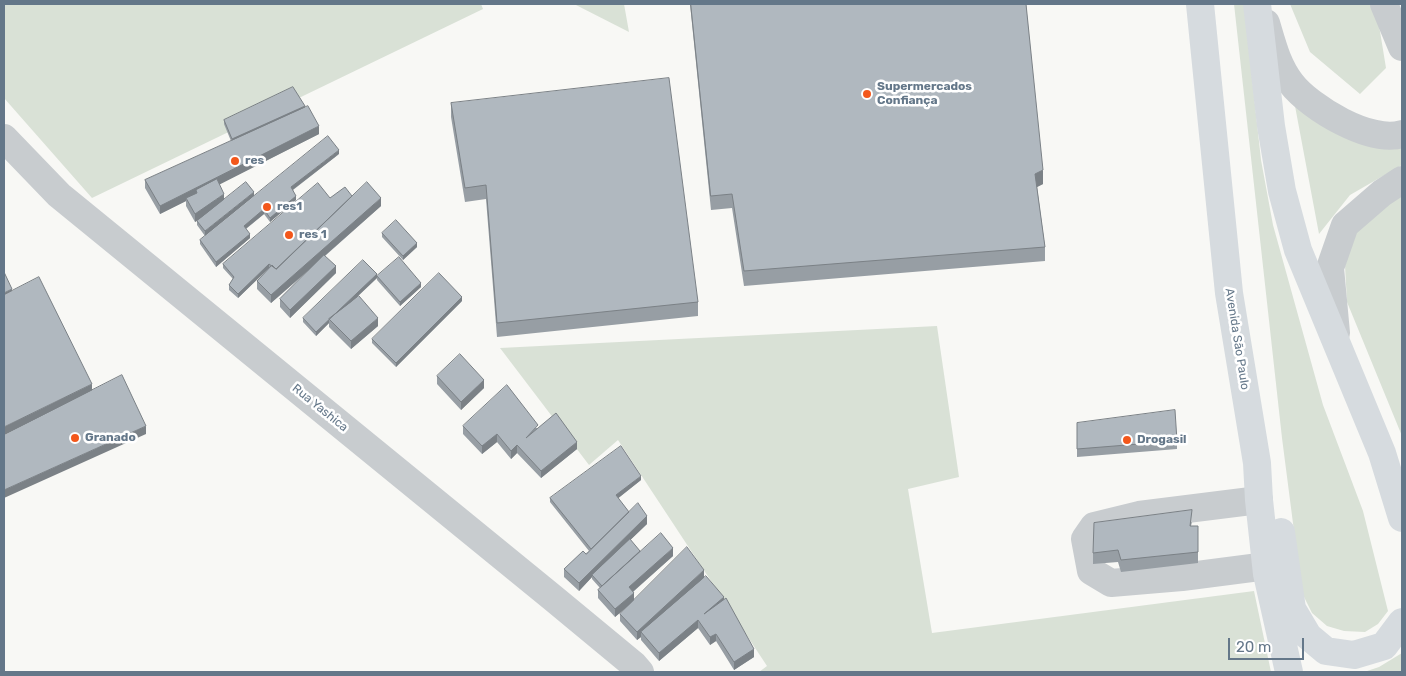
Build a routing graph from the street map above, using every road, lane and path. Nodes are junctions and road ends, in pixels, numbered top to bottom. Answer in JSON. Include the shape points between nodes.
{"nodes":[{"id":1,"x":1200,"y":4,"type":"edge"},
{"id":2,"x":1259,"y":4,"type":"edge"},
{"id":3,"x":1384,"y":4,"type":"edge"},
{"id":4,"x":1402,"y":46,"type":"edge"},
{"id":5,"x":1402,"y":134,"type":"edge"},
{"id":6,"x":4,"y":138,"type":"edge"},
{"id":7,"x":1402,"y":180,"type":"edge"},
{"id":8,"x":1336,"y":340,"type":"junction"},
{"id":9,"x":1239,"y":354,"type":"junction"},
{"id":10,"x":1259,"y":500,"type":"junction"},
{"id":11,"x":1402,"y":518,"type":"edge"},
{"id":12,"x":1267,"y":566,"type":"junction"},
{"id":13,"x":1402,"y":622,"type":"edge"},
{"id":14,"x":640,"y":672,"type":"edge"},
{"id":15,"x":1289,"y":672,"type":"edge"}],
"edges":[{"from":1,"to":9,"type":"main road","name":"Avenida São Paulo","via":[[1228,285]]},
{"from":2,"to":5,"type":"street","via":[[1278,62],[1292,84],[1315,105],[1338,120],[1369,133],[1393,137]]},
{"from":2,"to":8,"type":"main road","via":[[1271,126],[1282,191],[1298,250]]},
{"from":3,"to":4,"type":"street"},
{"from":6,"to":14,"type":"street","name":"Rua Yashica","via":[[59,196]]},
{"from":7,"to":8,"type":"street","via":[[1345,225],[1330,268]]},
{"from":8,"to":11,"type":"main road","via":[[1382,453]]},
{"from":9,"to":10,"type":"main road","name":"Avenida São Paulo","via":[[1257,463]]},
{"from":9,"to":13,"type":"main road","via":[[1259,381],[1292,608],[1308,636],[1326,651],[1354,655],[1384,646]]},
{"from":10,"to":12,"type":"main road","name":"Avenida São Paulo"},
{"from":10,"to":12,"type":"street","via":[[1130,517],[1094,526],[1084,539],[1091,571],[1111,583]]},
{"from":12,"to":15,"type":"main road","name":"Avenida São Paulo"}]}
